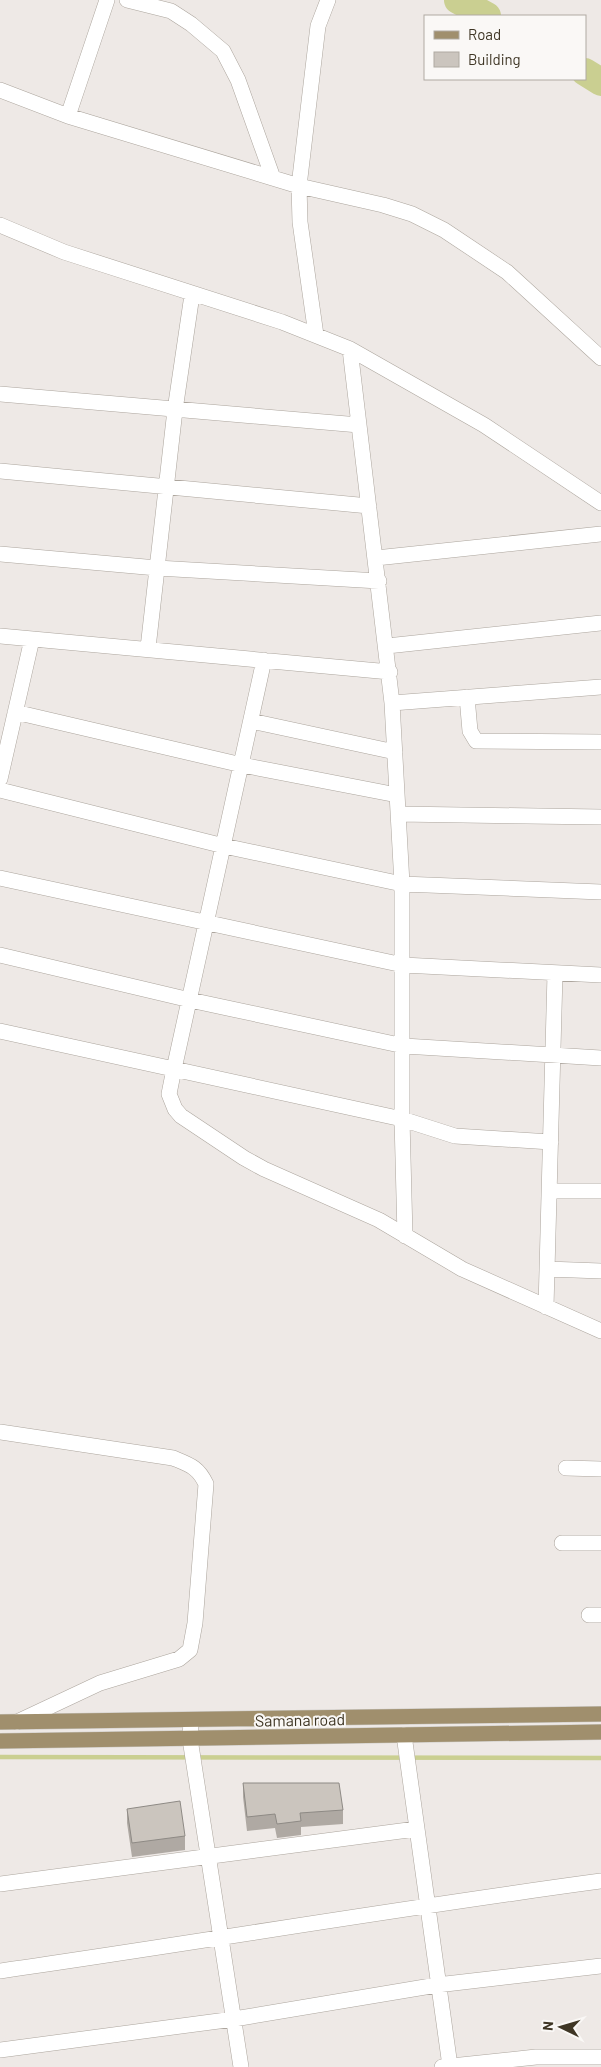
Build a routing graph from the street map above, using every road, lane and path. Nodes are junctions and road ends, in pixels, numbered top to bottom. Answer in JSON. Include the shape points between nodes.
{"nodes":[{"id":1,"x":107,"y":0,"type":"edge"},
{"id":2,"x":127,"y":0,"type":"edge"},
{"id":3,"x":328,"y":0,"type":"edge"},
{"id":4,"x":0,"y":90,"type":"edge"},
{"id":5,"x":68,"y":116,"type":"junction"},
{"id":6,"x":273,"y":178,"type":"junction"},
{"id":7,"x":299,"y":186,"type":"junction"},
{"id":8,"x":0,"y":225,"type":"edge"},
{"id":9,"x":192,"y":295,"type":"junction"},
{"id":10,"x":316,"y":335,"type":"junction"},
{"id":11,"x":350,"y":349,"type":"junction"},
{"id":12,"x":601,"y":358,"type":"edge"},
{"id":13,"x":0,"y":394,"type":"edge"},
{"id":14,"x":175,"y":410,"type":"junction"},
{"id":15,"x":359,"y":425,"type":"junction"},
{"id":16,"x":0,"y":471,"type":"edge"},
{"id":17,"x":166,"y":485,"type":"junction"},
{"id":18,"x":601,"y":503,"type":"edge"},
{"id":19,"x":369,"y":506,"type":"junction"},
{"id":20,"x":601,"y":534,"type":"edge"},
{"id":21,"x":0,"y":554,"type":"edge"},
{"id":22,"x":376,"y":558,"type":"junction"},
{"id":23,"x":157,"y":568,"type":"junction"},
{"id":24,"x":378,"y":581,"type":"junction"},
{"id":25,"x":601,"y":623,"type":"edge"},
{"id":26,"x":0,"y":636,"type":"edge"},
{"id":27,"x":32,"y":639,"type":"junction"},
{"id":28,"x":386,"y":646,"type":"junction"},
{"id":29,"x":148,"y":648,"type":"junction"},
{"id":30,"x":264,"y":660,"type":"junction"},
{"id":31,"x":390,"y":672,"type":"junction"},
{"id":32,"x":601,"y":688,"type":"edge"},
{"id":33,"x":466,"y":697,"type":"junction"},
{"id":34,"x":392,"y":703,"type":"junction"},
{"id":35,"x":15,"y":712,"type":"junction"},
{"id":36,"x":251,"y":722,"type":"junction"},
{"id":37,"x":5,"y":734,"type":"edge"},
{"id":38,"x":601,"y":742,"type":"edge"},
{"id":39,"x":395,"y":752,"type":"junction"},
{"id":40,"x":242,"y":765,"type":"junction"},
{"id":41,"x":0,"y":779,"type":"edge"},
{"id":42,"x":0,"y":790,"type":"edge"},
{"id":43,"x":397,"y":795,"type":"junction"},
{"id":44,"x":398,"y":814,"type":"junction"},
{"id":45,"x":601,"y":817,"type":"edge"},
{"id":46,"x":224,"y":846,"type":"junction"},
{"id":47,"x":0,"y":878,"type":"edge"},
{"id":48,"x":402,"y":884,"type":"junction"},
{"id":49,"x":601,"y":892,"type":"edge"},
{"id":50,"x":208,"y":924,"type":"junction"},
{"id":51,"x":0,"y":955,"type":"edge"},
{"id":52,"x":403,"y":965,"type":"junction"},
{"id":53,"x":555,"y":974,"type":"junction"},
{"id":54,"x":601,"y":975,"type":"edge"},
{"id":55,"x":190,"y":1000,"type":"junction"},
{"id":56,"x":0,"y":1031,"type":"edge"},
{"id":57,"x":404,"y":1046,"type":"junction"},
{"id":58,"x":553,"y":1057,"type":"junction"},
{"id":59,"x":601,"y":1058,"type":"edge"},
{"id":60,"x":174,"y":1069,"type":"junction"},
{"id":61,"x":402,"y":1119,"type":"junction"},
{"id":62,"x":551,"y":1142,"type":"junction"},
{"id":63,"x":550,"y":1191,"type":"junction"},
{"id":64,"x":601,"y":1191,"type":"edge"},
{"id":65,"x":406,"y":1236,"type":"junction"},
{"id":66,"x":547,"y":1269,"type":"junction"},
{"id":67,"x":601,"y":1271,"type":"edge"},
{"id":68,"x":546,"y":1307,"type":"junction"},
{"id":69,"x":601,"y":1331,"type":"edge"},
{"id":70,"x":0,"y":1432,"type":"edge"},
{"id":71,"x":566,"y":1468,"type":"dead end"},
{"id":72,"x":601,"y":1468,"type":"edge"},
{"id":73,"x":562,"y":1543,"type":"dead end"},
{"id":74,"x":601,"y":1543,"type":"edge"},
{"id":75,"x":601,"y":1714,"type":"edge"},
{"id":76,"x":561,"y":1715,"type":"junction"},
{"id":77,"x":191,"y":1720,"type":"junction"},
{"id":78,"x":0,"y":1722,"type":"edge"},
{"id":79,"x":17,"y":1722,"type":"junction"},
{"id":80,"x":560,"y":1732,"type":"junction"},
{"id":81,"x":601,"y":1732,"type":"edge"},
{"id":82,"x":404,"y":1736,"type":"junction"},
{"id":83,"x":190,"y":1739,"type":"junction"},
{"id":84,"x":0,"y":1742,"type":"edge"},
{"id":85,"x":416,"y":1829,"type":"junction"},
{"id":86,"x":209,"y":1856,"type":"junction"},
{"id":87,"x":601,"y":1881,"type":"edge"},
{"id":88,"x":0,"y":1884,"type":"edge"},
{"id":89,"x":426,"y":1904,"type":"junction"},
{"id":90,"x":222,"y":1939,"type":"junction"},
{"id":91,"x":601,"y":1966,"type":"edge"},
{"id":92,"x":0,"y":1971,"type":"edge"},
{"id":93,"x":437,"y":1985,"type":"junction"},
{"id":94,"x":234,"y":2019,"type":"junction"},
{"id":95,"x":0,"y":2050,"type":"edge"},
{"id":96,"x":601,"y":2057,"type":"edge"},
{"id":97,"x":446,"y":2066,"type":"edge"},
{"id":98,"x":241,"y":2067,"type":"edge"}],
"edges":[{"from":1,"to":5,"type":"street"},
{"from":2,"to":6,"type":"street","via":[[171,11],[223,51],[238,80]]},
{"from":3,"to":7,"type":"street","via":[[318,26]]},
{"from":4,"to":5,"type":"street"},
{"from":5,"to":6,"type":"street"},
{"from":6,"to":7,"type":"street"},
{"from":7,"to":10,"type":"street","via":[[300,222]]},
{"from":7,"to":12,"type":"street","via":[[383,204],[444,230],[507,272]]},
{"from":8,"to":9,"type":"street","via":[[64,252]]},
{"from":9,"to":10,"type":"street"},
{"from":9,"to":14,"type":"street"},
{"from":10,"to":11,"type":"street"},
{"from":11,"to":15,"type":"street"},
{"from":11,"to":18,"type":"street","via":[[484,425]]},
{"from":13,"to":14,"type":"street"},
{"from":14,"to":15,"type":"street"},
{"from":14,"to":17,"type":"street"},
{"from":15,"to":19,"type":"street"},
{"from":16,"to":17,"type":"street"},
{"from":17,"to":19,"type":"street"},
{"from":17,"to":23,"type":"street"},
{"from":19,"to":22,"type":"street"},
{"from":20,"to":22,"type":"street"},
{"from":21,"to":23,"type":"street"},
{"from":22,"to":24,"type":"street"},
{"from":23,"to":24,"type":"street"},
{"from":23,"to":29,"type":"street"},
{"from":24,"to":28,"type":"street"},
{"from":25,"to":28,"type":"street"},
{"from":26,"to":27,"type":"street"},
{"from":27,"to":29,"type":"street"},
{"from":27,"to":35,"type":"street"},
{"from":28,"to":31,"type":"street"},
{"from":29,"to":30,"type":"street"},
{"from":30,"to":31,"type":"street"},
{"from":30,"to":36,"type":"street"},
{"from":31,"to":34,"type":"street"},
{"from":32,"to":33,"type":"street"},
{"from":33,"to":34,"type":"street"},
{"from":33,"to":38,"type":"street","via":[[470,731],[476,741]]},
{"from":34,"to":39,"type":"street"},
{"from":35,"to":37,"type":"street"},
{"from":35,"to":40,"type":"street"},
{"from":36,"to":39,"type":"street"},
{"from":36,"to":40,"type":"street"},
{"from":37,"to":41,"type":"street"},
{"from":39,"to":43,"type":"street"},
{"from":40,"to":43,"type":"street"},
{"from":40,"to":46,"type":"street"},
{"from":42,"to":46,"type":"street"},
{"from":43,"to":44,"type":"street"},
{"from":44,"to":45,"type":"street"},
{"from":44,"to":48,"type":"street"},
{"from":46,"to":48,"type":"street"},
{"from":46,"to":50,"type":"street"},
{"from":47,"to":50,"type":"street"},
{"from":48,"to":49,"type":"street"},
{"from":48,"to":52,"type":"street"},
{"from":50,"to":52,"type":"street"},
{"from":50,"to":55,"type":"street"},
{"from":51,"to":55,"type":"street"},
{"from":52,"to":53,"type":"street"},
{"from":52,"to":57,"type":"street"},
{"from":53,"to":54,"type":"street"},
{"from":53,"to":58,"type":"street"},
{"from":55,"to":57,"type":"street"},
{"from":55,"to":60,"type":"street"},
{"from":56,"to":60,"type":"street"},
{"from":57,"to":58,"type":"street"},
{"from":57,"to":61,"type":"street"},
{"from":58,"to":59,"type":"street"},
{"from":58,"to":62,"type":"street"},
{"from":60,"to":61,"type":"street"},
{"from":60,"to":65,"type":"street","via":[[169,1094],[181,1116],[264,1169],[379,1220]]},
{"from":61,"to":62,"type":"street","via":[[461,1137]]},
{"from":61,"to":65,"type":"street"},
{"from":62,"to":63,"type":"street"},
{"from":63,"to":64,"type":"street"},
{"from":63,"to":66,"type":"street"},
{"from":65,"to":68,"type":"street","via":[[462,1270]]},
{"from":66,"to":67,"type":"street"},
{"from":66,"to":68,"type":"street"},
{"from":68,"to":69,"type":"street"},
{"from":70,"to":79,"type":"street","via":[[173,1458],[200,1472],[206,1484],[190,1650],[178,1659],[100,1683]]},
{"from":71,"to":72,"type":"street"},
{"from":73,"to":74,"type":"street"},
{"from":75,"to":76,"type":"main road","name":"Samana road"},
{"from":76,"to":77,"type":"main road","name":"Samana road"},
{"from":76,"to":80,"type":"main road"},
{"from":77,"to":79,"type":"main road","name":"Samana road"},
{"from":77,"to":83,"type":"street"},
{"from":78,"to":79,"type":"main road","name":"Samana road"},
{"from":80,"to":81,"type":"main road","name":"Samana road"},
{"from":80,"to":82,"type":"main road","name":"Samana road"},
{"from":82,"to":83,"type":"main road","name":"Samana road"},
{"from":82,"to":85,"type":"street"},
{"from":83,"to":84,"type":"main road","name":"Samana road"},
{"from":83,"to":86,"type":"street"},
{"from":85,"to":86,"type":"street"},
{"from":85,"to":89,"type":"street"},
{"from":86,"to":88,"type":"street"},
{"from":86,"to":90,"type":"street"},
{"from":87,"to":89,"type":"street"},
{"from":89,"to":90,"type":"street"},
{"from":89,"to":93,"type":"street"},
{"from":90,"to":92,"type":"street"},
{"from":90,"to":94,"type":"street"},
{"from":91,"to":93,"type":"street"},
{"from":93,"to":94,"type":"street"},
{"from":93,"to":97,"type":"street"},
{"from":94,"to":95,"type":"street"},
{"from":94,"to":98,"type":"street"},
{"from":96,"to":97,"type":"street","via":[[536,2057]]}]}
